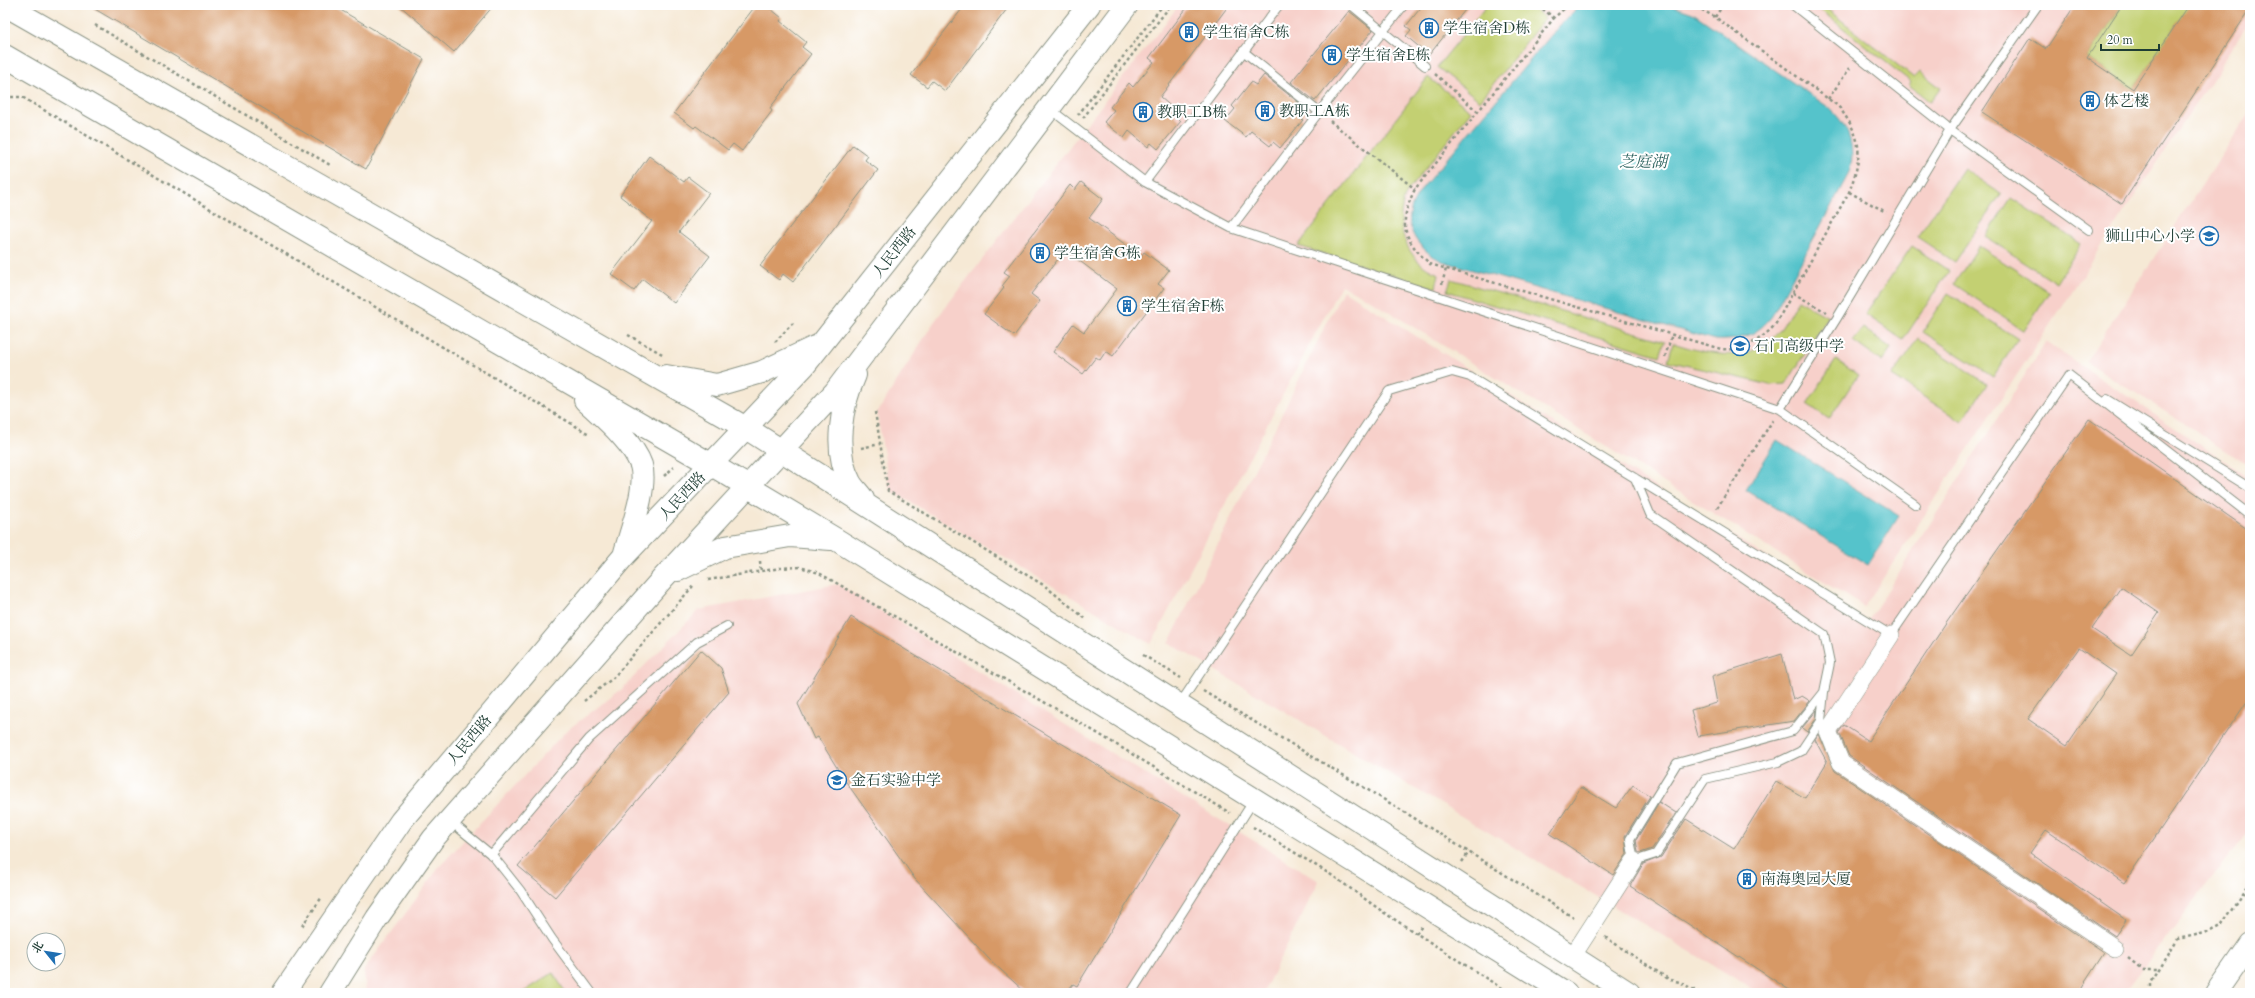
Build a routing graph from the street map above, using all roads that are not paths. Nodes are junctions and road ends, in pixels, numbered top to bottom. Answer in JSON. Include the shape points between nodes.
{"nodes":[{"id":1,"x":5,"y":5,"type":"edge"},
{"id":2,"x":1088,"y":5,"type":"edge"},
{"id":3,"x":1127,"y":5,"type":"edge"},
{"id":4,"x":1279,"y":5,"type":"edge"},
{"id":5,"x":1351,"y":5,"type":"edge"},
{"id":6,"x":1404,"y":5,"type":"edge"},
{"id":7,"x":1793,"y":5,"type":"edge"},
{"id":8,"x":2038,"y":5,"type":"edge"},
{"id":9,"x":1384,"y":31,"type":"junction"},
{"id":10,"x":1243,"y":52,"type":"junction"},
{"id":11,"x":5,"y":56,"type":"edge"},
{"id":12,"x":1425,"y":66,"type":"road end"},
{"id":13,"x":1048,"y":108,"type":"junction"},
{"id":14,"x":1319,"y":112,"type":"junction"},
{"id":15,"x":1950,"y":130,"type":"junction"},
{"id":16,"x":1145,"y":182,"type":"junction"},
{"id":17,"x":1231,"y":228,"type":"junction"},
{"id":18,"x":2089,"y":230,"type":"dead end"},
{"id":19,"x":820,"y":345,"type":"junction"},
{"id":20,"x":866,"y":352,"type":"junction"},
{"id":21,"x":651,"y":374,"type":"junction"},
{"id":22,"x":2069,"y":375,"type":"junction"},
{"id":23,"x":566,"y":380,"type":"junction"},
{"id":24,"x":1780,"y":409,"type":"junction"},
{"id":25,"x":746,"y":428,"type":"junction"},
{"id":26,"x":781,"y":450,"type":"junction"},
{"id":27,"x":712,"y":464,"type":"junction"},
{"id":28,"x":1635,"y":478,"type":"junction"},
{"id":29,"x":747,"y":486,"type":"junction"},
{"id":30,"x":2250,"y":488,"type":"edge"},
{"id":31,"x":1916,"y":505,"type":"dead end"},
{"id":32,"x":872,"y":509,"type":"junction"},
{"id":33,"x":2250,"y":515,"type":"edge"},
{"id":34,"x":837,"y":540,"type":"junction"},
{"id":35,"x":624,"y":556,"type":"junction"},
{"id":36,"x":664,"y":577,"type":"junction"},
{"id":37,"x":727,"y":626,"type":"dead end"},
{"id":38,"x":1891,"y":635,"type":"junction"},
{"id":39,"x":1824,"y":692,"type":"junction"},
{"id":40,"x":1179,"y":706,"type":"junction"},
{"id":41,"x":1254,"y":799,"type":"junction"},
{"id":42,"x":450,"y":821,"type":"junction"},
{"id":43,"x":490,"y":855,"type":"junction"},
{"id":44,"x":1634,"y":861,"type":"junction"},
{"id":45,"x":2250,"y":944,"type":"edge"},
{"id":46,"x":2115,"y":948,"type":"dead end"},
{"id":47,"x":1572,"y":957,"type":"junction"},
{"id":48,"x":283,"y":993,"type":"edge"},
{"id":49,"x":330,"y":993,"type":"edge"},
{"id":50,"x":592,"y":993,"type":"edge"},
{"id":51,"x":1131,"y":993,"type":"edge"},
{"id":52,"x":1566,"y":993,"type":"edge"},
{"id":53,"x":1629,"y":993,"type":"edge"},
{"id":54,"x":2216,"y":993,"type":"edge"}],
"edges":[{"from":1,"to":21,"type":"main road"},
{"from":2,"to":19,"type":"main road","name":"人民西路"},
{"from":3,"to":13,"type":"main road"},
{"from":4,"to":10,"type":"lane"},
{"from":5,"to":9,"type":"lane"},
{"from":6,"to":9,"type":"lane"},
{"from":7,"to":15,"type":"lane"},
{"from":8,"to":15,"type":"lane"},
{"from":9,"to":12,"type":"lane"},
{"from":9,"to":14,"type":"lane"},
{"from":10,"to":14,"type":"lane"},
{"from":10,"to":16,"type":"lane"},
{"from":11,"to":23,"type":"main road"},
{"from":13,"to":16,"type":"lane"},
{"from":13,"to":20,"type":"main road"},
{"from":14,"to":17,"type":"lane"},
{"from":15,"to":18,"type":"lane"},
{"from":15,"to":24,"type":"lane"},
{"from":16,"to":17,"type":"lane"},
{"from":17,"to":24,"type":"lane"},
{"from":19,"to":21,"type":"main road","via":[[762,372],[716,385]]},
{"from":19,"to":25,"type":"main road","name":"人民西路","via":[[804,366]]},
{"from":20,"to":26,"type":"main road","via":[[835,392]]},
{"from":20,"to":32,"type":"main road","via":[[850,386],[840,441],[843,464],[850,482]]},
{"from":21,"to":25,"type":"main road"},
{"from":22,"to":30,"type":"lane"},
{"from":22,"to":33,"type":"lane"},
{"from":22,"to":38,"type":"lane"},
{"from":23,"to":27,"type":"main road"},
{"from":23,"to":35,"type":"main road","via":[[632,448],[641,466],[642,486]]},
{"from":24,"to":31,"type":"lane"},
{"from":25,"to":26,"type":"main road"},
{"from":25,"to":27,"type":"main road","name":"人民西路"},
{"from":26,"to":29,"type":"main road"},
{"from":26,"to":32,"type":"main road"},
{"from":27,"to":29,"type":"main road"},
{"from":27,"to":35,"type":"main road","name":"人民西路"},
{"from":28,"to":38,"type":"lane"},
{"from":28,"to":39,"type":"lane","via":[[1650,514],[1824,634],[1830,663]]},
{"from":28,"to":40,"type":"lane","via":[[1470,377],[1452,372],[1389,391]]},
{"from":29,"to":34,"type":"main road"},
{"from":29,"to":36,"type":"main road"},
{"from":32,"to":40,"type":"main road"},
{"from":34,"to":36,"type":"main road","via":[[790,536],[724,547]]},
{"from":34,"to":41,"type":"main road"},
{"from":35,"to":48,"type":"main road","name":"人民西路","via":[[400,821]]},
{"from":36,"to":42,"type":"main road"},
{"from":37,"to":43,"type":"lane","via":[[698,642],[589,739]]},
{"from":38,"to":46,"type":"street","via":[[1828,731],[1841,763]]},
{"from":39,"to":44,"type":"lane","via":[[1821,721],[1802,751],[1778,762],[1705,778],[1656,854]]},
{"from":39,"to":44,"type":"lane","via":[[1793,731],[1677,763],[1630,839]]},
{"from":40,"to":47,"type":"main road"},
{"from":41,"to":51,"type":"lane"},
{"from":41,"to":52,"type":"main road"},
{"from":42,"to":43,"type":"lane"},
{"from":42,"to":49,"type":"main road","via":[[433,839]]},
{"from":43,"to":50,"type":"lane","via":[[520,890]]},
{"from":44,"to":47,"type":"street"},
{"from":45,"to":54,"type":"main road"},
{"from":47,"to":53,"type":"main road"}]}
